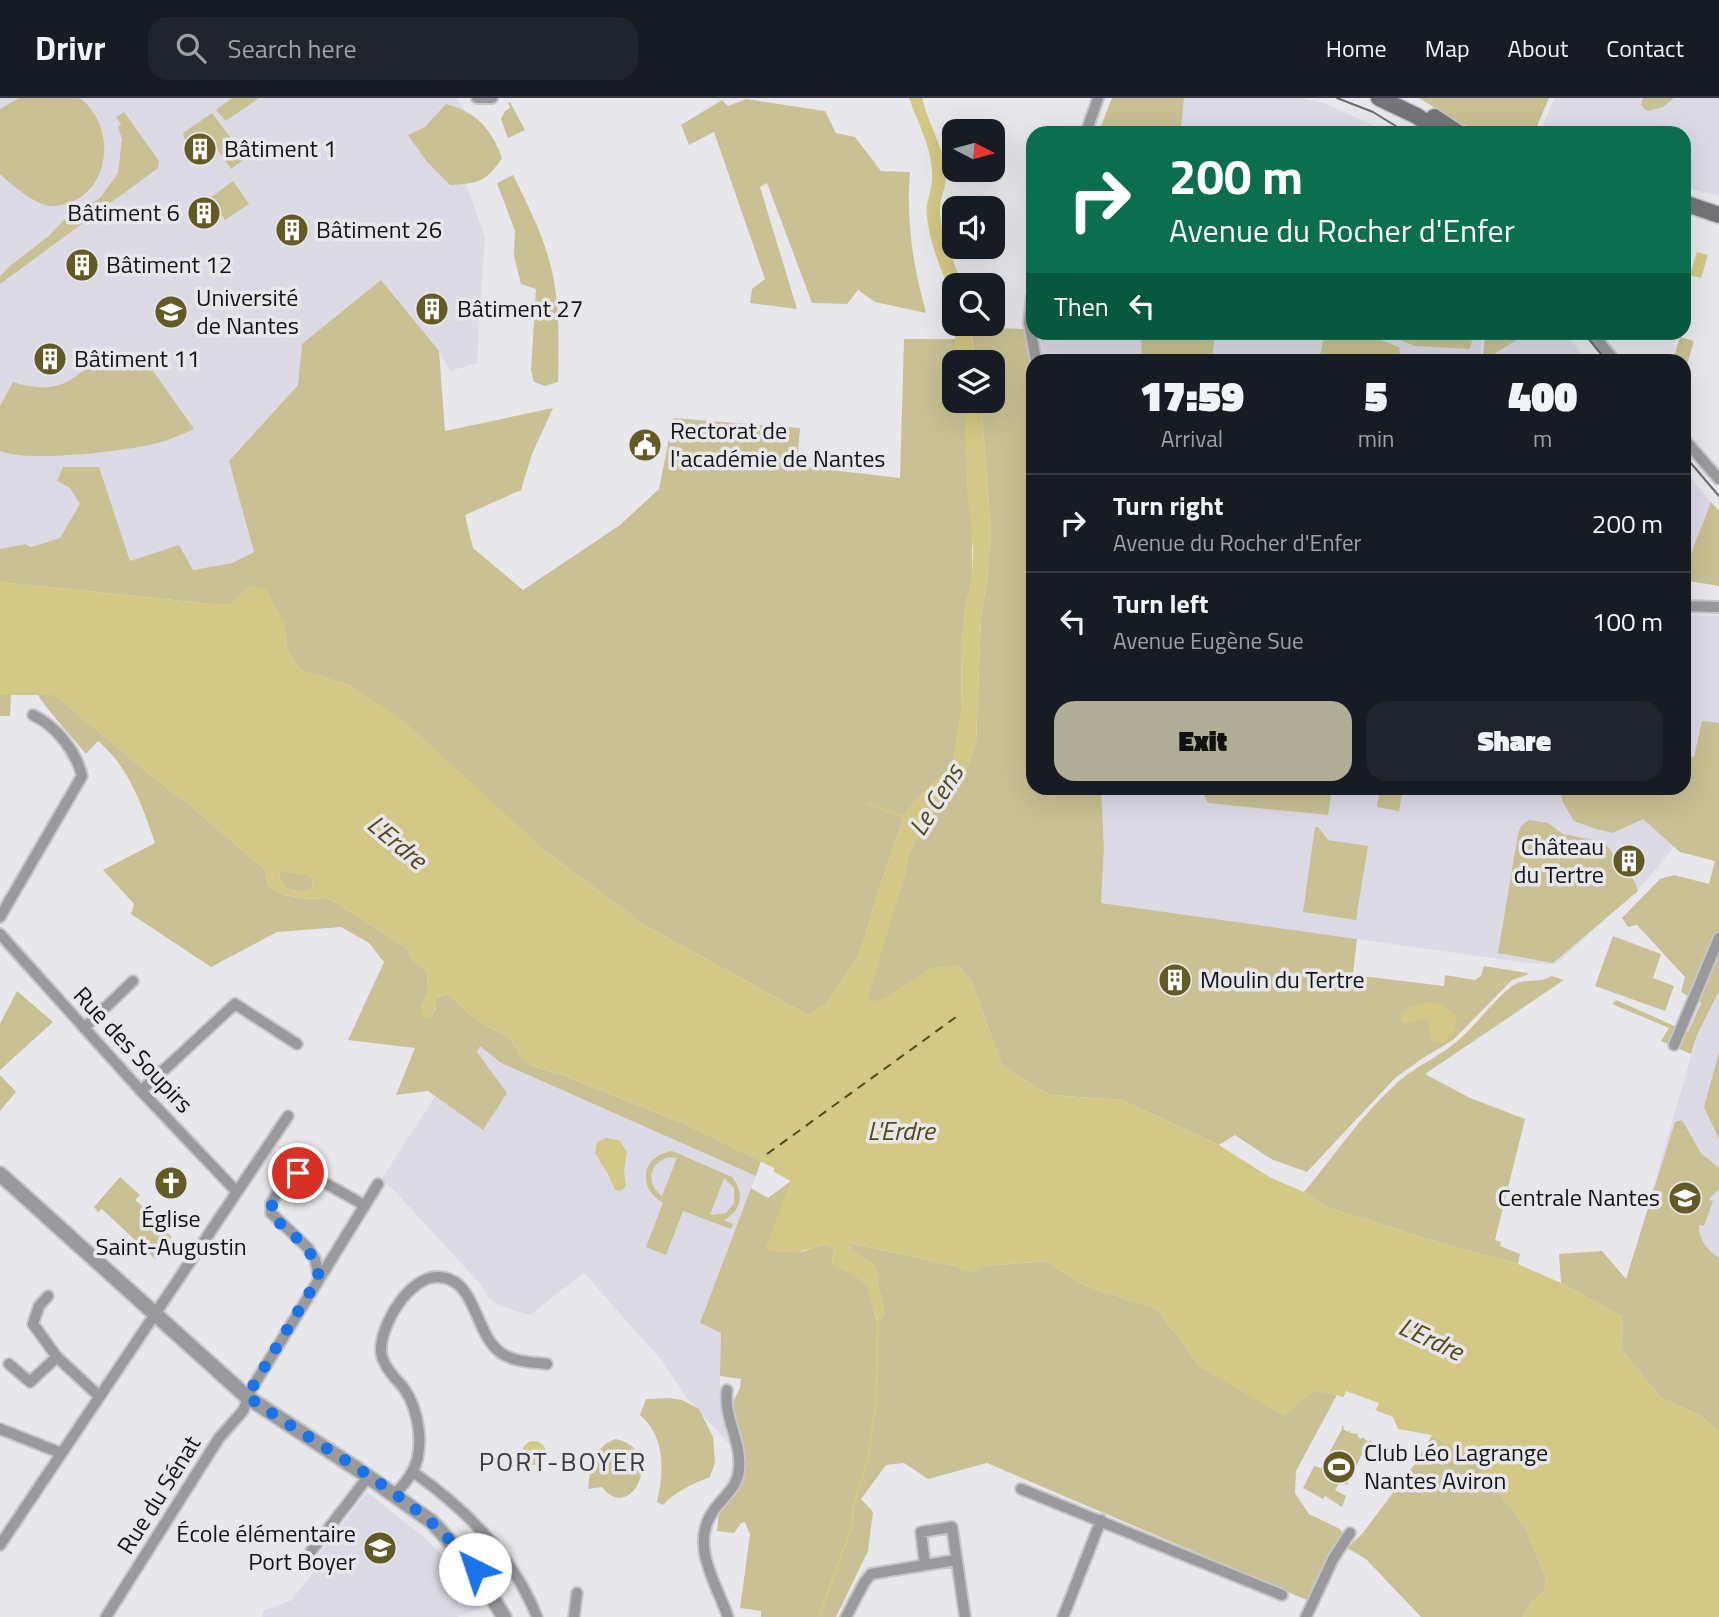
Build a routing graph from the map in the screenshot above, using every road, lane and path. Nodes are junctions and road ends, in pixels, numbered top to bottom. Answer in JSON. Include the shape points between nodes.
{"nodes":[{"id":1,"x":477,"y":98,"type":"edge"},
{"id":2,"x":492,"y":98,"type":"edge"},
{"id":3,"x":1098,"y":98,"type":"edge"},
{"id":4,"x":1379,"y":98,"type":"edge"},
{"id":5,"x":1401,"y":98,"type":"edge"},
{"id":6,"x":1088,"y":126,"type":"edge"},
{"id":7,"x":1431,"y":126,"type":"edge"},
{"id":8,"x":1447,"y":126,"type":"edge"},
{"id":9,"x":1691,"y":205,"type":"edge"},
{"id":10,"x":1719,"y":215,"type":"edge"},
{"id":11,"x":1691,"y":216,"type":"edge"},
{"id":12,"x":1719,"y":225,"type":"edge"},
{"id":13,"x":1598,"y":340,"type":"edge"},
{"id":14,"x":1609,"y":354,"type":"edge"},
{"id":15,"x":1691,"y":447,"type":"edge"},
{"id":16,"x":1719,"y":479,"type":"edge"},
{"id":17,"x":1691,"y":606,"type":"edge"},
{"id":18,"x":1719,"y":607,"type":"edge"},
{"id":19,"x":33,"y":715,"type":"dead end"},
{"id":20,"x":0,"y":917,"type":"edge"},
{"id":21,"x":0,"y":934,"type":"edge"},
{"id":22,"x":1719,"y":937,"type":"edge"},
{"id":23,"x":133,"y":981,"type":"dead end"},
{"id":24,"x":84,"y":1028,"type":"junction"},
{"id":25,"x":297,"y":1044,"type":"dead end"},
{"id":26,"x":1674,"y":1045,"type":"dead end"},
{"id":27,"x":141,"y":1091,"type":"junction"},
{"id":28,"x":288,"y":1116,"type":"dead end"},
{"id":29,"x":0,"y":1174,"type":"edge"},
{"id":30,"x":377,"y":1184,"type":"dead end"},
{"id":31,"x":237,"y":1192,"type":"junction"},
{"id":32,"x":365,"y":1205,"type":"junction"},
{"id":33,"x":319,"y":1277,"type":"junction"},
{"id":34,"x":48,"y":1296,"type":"dead end"},
{"id":35,"x":156,"y":1313,"type":"junction"},
{"id":36,"x":57,"y":1357,"type":"junction"},
{"id":37,"x":9,"y":1364,"type":"dead end"},
{"id":38,"x":547,"y":1364,"type":"dead end"},
{"id":39,"x":727,"y":1390,"type":"dead end"},
{"id":40,"x":99,"y":1396,"type":"junction"},
{"id":41,"x":247,"y":1396,"type":"junction"},
{"id":42,"x":0,"y":1429,"type":"edge"},
{"id":43,"x":61,"y":1453,"type":"junction"},
{"id":44,"x":413,"y":1472,"type":"junction"},
{"id":45,"x":368,"y":1477,"type":"junction"},
{"id":46,"x":1021,"y":1489,"type":"dead end"},
{"id":47,"x":395,"y":1495,"type":"junction"},
{"id":48,"x":1101,"y":1520,"type":"junction"},
{"id":49,"x":1350,"y":1532,"type":"dead end"},
{"id":50,"x":0,"y":1545,"type":"edge"},
{"id":51,"x":311,"y":1551,"type":"dead end"},
{"id":52,"x":957,"y":1560,"type":"junction"},
{"id":53,"x":925,"y":1565,"type":"junction"},
{"id":54,"x":577,"y":1594,"type":"dead end"},
{"id":55,"x":1282,"y":1595,"type":"dead end"},
{"id":56,"x":106,"y":1617,"type":"edge"},
{"id":57,"x":504,"y":1617,"type":"edge"},
{"id":58,"x":537,"y":1617,"type":"edge"},
{"id":59,"x":574,"y":1617,"type":"edge"},
{"id":60,"x":728,"y":1617,"type":"edge"},
{"id":61,"x":846,"y":1617,"type":"edge"},
{"id":62,"x":965,"y":1617,"type":"edge"},
{"id":63,"x":1063,"y":1617,"type":"edge"},
{"id":64,"x":1306,"y":1617,"type":"edge"}],
"edges":[{"from":1,"to":2,"type":"street"},
{"from":3,"to":6,"type":"street"},
{"from":4,"to":7,"type":"main road"},
{"from":5,"to":8,"type":"main road"},
{"from":9,"to":10,"type":"main road"},
{"from":11,"to":12,"type":"main road"},
{"from":13,"to":14,"type":"street"},
{"from":15,"to":16,"type":"street"},
{"from":17,"to":18,"type":"street"},
{"from":19,"to":20,"type":"street","via":[[64,741],[82,776]]},
{"from":21,"to":24,"type":"street","name":"Rue des Soupirs"},
{"from":22,"to":26,"type":"street"},
{"from":23,"to":24,"type":"street"},
{"from":24,"to":27,"type":"street","name":"Rue des Soupirs"},
{"from":25,"to":27,"type":"street","via":[[235,1004]]},
{"from":27,"to":31,"type":"street","name":"Rue des Soupirs"},
{"from":28,"to":31,"type":"street"},
{"from":29,"to":35,"type":"street"},
{"from":30,"to":32,"type":"street","name":"Rue du Sénat"},
{"from":31,"to":35,"type":"street"},
{"from":32,"to":33,"type":"street","name":"Rue du Sénat"},
{"from":32,"to":33,"type":"street","via":[[298,1173],[289,1176],[271,1203],[271,1213],[308,1248]]},
{"from":33,"to":41,"type":"street","name":"Rue du Sénat"},
{"from":34,"to":36,"type":"street","via":[[33,1324]]},
{"from":35,"to":40,"type":"street"},
{"from":35,"to":41,"type":"street"},
{"from":36,"to":37,"type":"street","via":[[30,1382]]},
{"from":36,"to":40,"type":"street"},
{"from":38,"to":44,"type":"street","via":[[514,1360],[499,1352],[464,1290],[453,1281],[433,1277],[410,1288],[384,1335],[381,1354],[416,1412],[419,1438]]},
{"from":39,"to":60,"type":"street","via":[[725,1399],[740,1454],[739,1474],[708,1520],[702,1543]]},
{"from":40,"to":43,"type":"street"},
{"from":41,"to":45,"type":"street"},
{"from":41,"to":56,"type":"street","name":"Rue du Sénat","via":[[243,1411],[219,1438]]},
{"from":42,"to":43,"type":"street"},
{"from":43,"to":50,"type":"street"},
{"from":44,"to":47,"type":"street"},
{"from":44,"to":58,"type":"street","via":[[470,1517],[495,1545]]},
{"from":45,"to":47,"type":"street"},
{"from":45,"to":51,"type":"street"},
{"from":46,"to":48,"type":"street"},
{"from":47,"to":57,"type":"street","via":[[451,1542],[485,1583]]},
{"from":48,"to":55,"type":"street"},
{"from":48,"to":63,"type":"street"},
{"from":49,"to":64,"type":"street"},
{"from":52,"to":53,"type":"street"},
{"from":52,"to":53,"type":"street","via":[[952,1527],[921,1532]]},
{"from":52,"to":62,"type":"street"},
{"from":53,"to":61,"type":"street","via":[[868,1576]]},
{"from":54,"to":59,"type":"street"}]}
